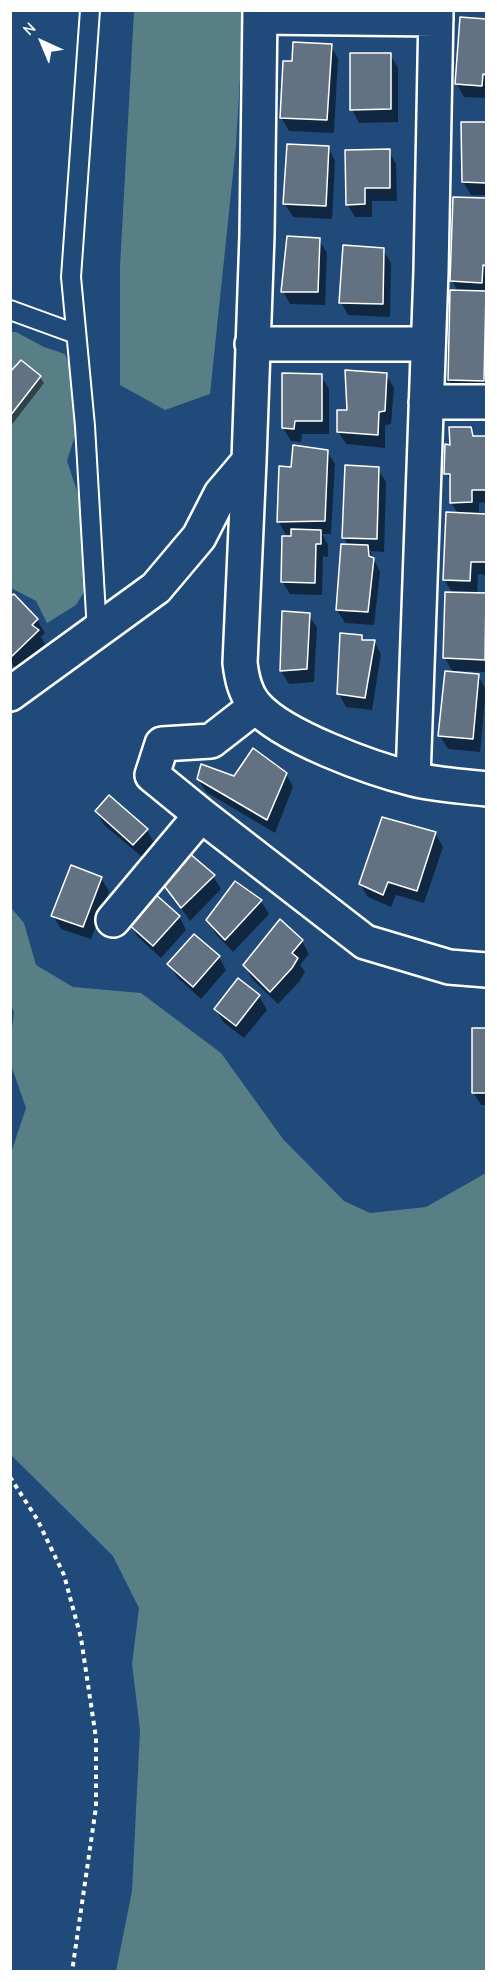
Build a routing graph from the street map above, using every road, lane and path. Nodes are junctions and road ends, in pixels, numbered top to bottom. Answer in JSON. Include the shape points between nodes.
{"nodes":[{"id":1,"x":90,"y":10,"type":"edge"},
{"id":2,"x":260,"y":14,"type":"edge"},
{"id":3,"x":436,"y":15,"type":"edge"},
{"id":4,"x":10,"y":310,"type":"edge"},
{"id":5,"x":76,"y":334,"type":"junction"},
{"id":6,"x":252,"y":344,"type":"junction"},
{"id":7,"x":428,"y":344,"type":"junction"},
{"id":8,"x":426,"y":402,"type":"junction"},
{"id":9,"x":486,"y":402,"type":"edge"},
{"id":10,"x":249,"y":461,"type":"junction"},
{"id":11,"x":97,"y":632,"type":"junction"},
{"id":12,"x":10,"y":694,"type":"edge"},
{"id":13,"x":256,"y":706,"type":"junction"},
{"id":14,"x":413,"y":779,"type":"junction"},
{"id":15,"x":486,"y":789,"type":"edge"},
{"id":16,"x":201,"y":815,"type":"junction"},
{"id":17,"x":113,"y":920,"type":"dead end"},
{"id":18,"x":486,"y":970,"type":"edge"},
{"id":19,"x":10,"y":1477,"type":"edge"},
{"id":20,"x":72,"y":1971,"type":"edge"}],
"edges":[{"from":1,"to":5,"type":"lane","via":[[71,278]]},
{"from":2,"to":3,"type":"street"},
{"from":2,"to":6,"type":"street"},
{"from":3,"to":7,"type":"street"},
{"from":4,"to":5,"type":"lane"},
{"from":5,"to":11,"type":"lane"},
{"from":6,"to":7,"type":"street"},
{"from":6,"to":10,"type":"street"},
{"from":7,"to":8,"type":"street"},
{"from":8,"to":9,"type":"street"},
{"from":8,"to":14,"type":"street"},
{"from":10,"to":11,"type":"street","via":[[221,494],[200,537],[179,563],[156,588]]},
{"from":10,"to":13,"type":"street","via":[[240,663],[243,685]]},
{"from":11,"to":12,"type":"street"},
{"from":13,"to":14,"type":"street","via":[[282,728],[345,757]]},
{"from":13,"to":16,"type":"street","via":[[211,741],[162,744],[152,775]]},
{"from":14,"to":15,"type":"street"},
{"from":16,"to":17,"type":"street"},
{"from":16,"to":18,"type":"street","via":[[365,942],[449,967]]},
{"from":19,"to":20,"type":"path","via":[[38,1519],[64,1575],[81,1638],[96,1738],[96,1807]]}]}
